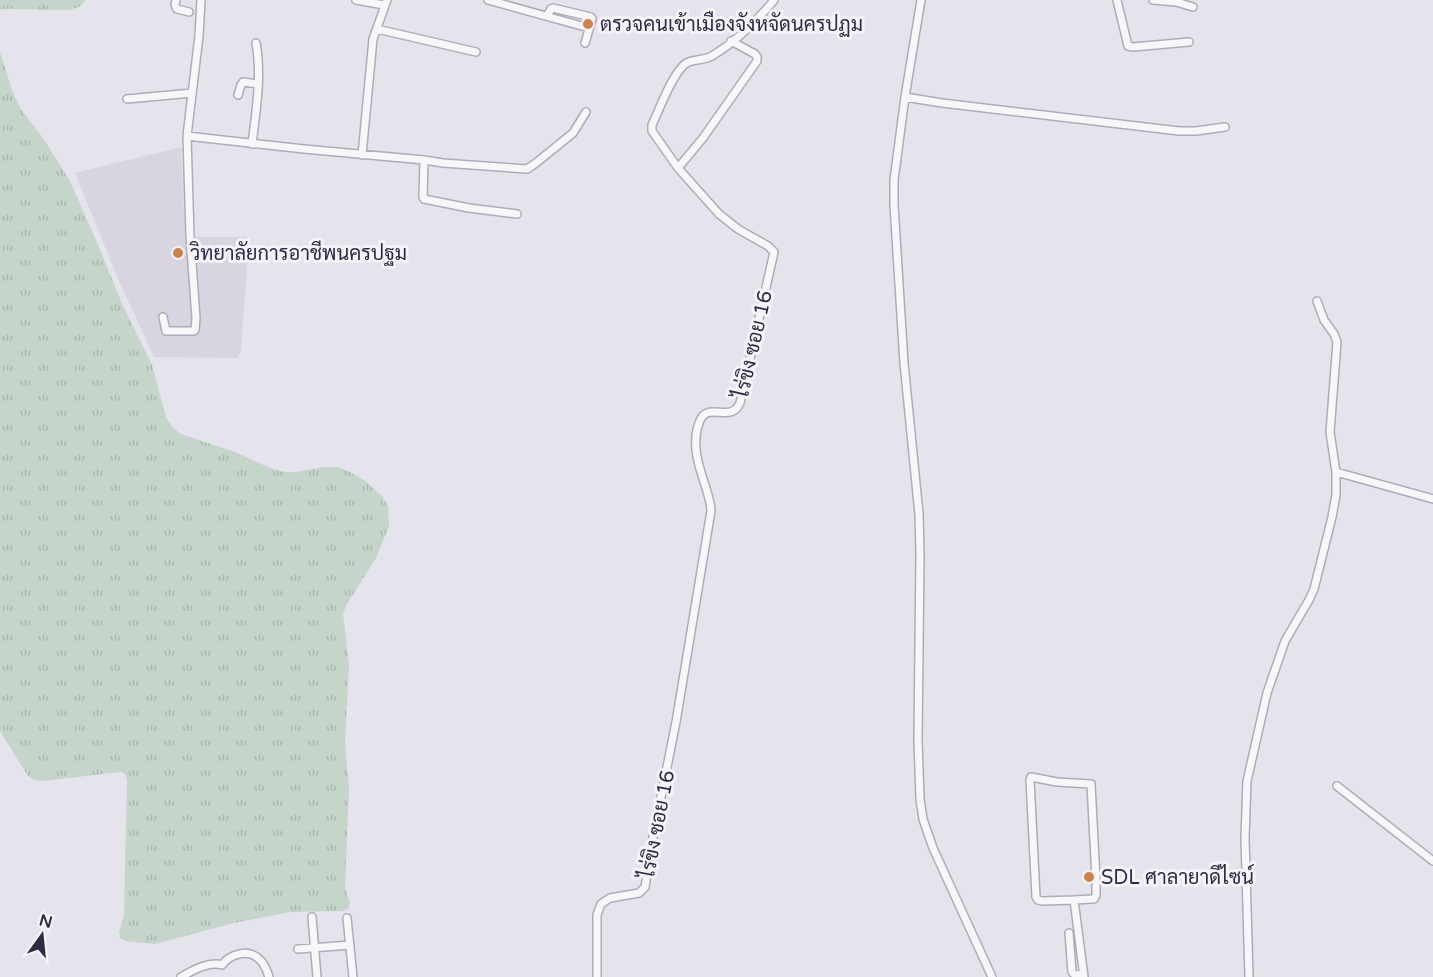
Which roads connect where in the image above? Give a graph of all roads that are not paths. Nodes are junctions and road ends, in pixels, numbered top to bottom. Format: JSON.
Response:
{"nodes":[{"id":1,"x":176,"y":0,"type":"edge"},
{"id":2,"x":201,"y":0,"type":"edge"},
{"id":3,"x":356,"y":0,"type":"edge"},
{"id":4,"x":488,"y":0,"type":"edge"},
{"id":5,"x":774,"y":0,"type":"edge"},
{"id":6,"x":921,"y":0,"type":"edge"},
{"id":7,"x":1117,"y":0,"type":"edge"},
{"id":8,"x":1153,"y":0,"type":"edge"},
{"id":9,"x":386,"y":3,"type":"edge"},
{"id":10,"x":1193,"y":7,"type":"dead end"},
{"id":11,"x":189,"y":12,"type":"dead end"},
{"id":12,"x":547,"y":16,"type":"junction"},
{"id":13,"x":589,"y":28,"type":"junction"},
{"id":14,"x":377,"y":29,"type":"junction"},
{"id":15,"x":731,"y":41,"type":"junction"},
{"id":16,"x":1189,"y":42,"type":"dead end"},
{"id":17,"x":256,"y":43,"type":"dead end"},
{"id":18,"x":585,"y":43,"type":"dead end"},
{"id":19,"x":476,"y":52,"type":"dead end"},
{"id":20,"x":258,"y":84,"type":"junction"},
{"id":21,"x":192,"y":93,"type":"junction"},
{"id":22,"x":238,"y":95,"type":"dead end"},
{"id":23,"x":905,"y":97,"type":"junction"},
{"id":24,"x":127,"y":99,"type":"dead end"},
{"id":25,"x":586,"y":112,"type":"dead end"},
{"id":26,"x":1225,"y":127,"type":"dead end"},
{"id":27,"x":188,"y":136,"type":"junction"},
{"id":28,"x":252,"y":144,"type":"junction"},
{"id":29,"x":362,"y":155,"type":"junction"},
{"id":30,"x":424,"y":160,"type":"junction"},
{"id":31,"x":678,"y":168,"type":"junction"},
{"id":32,"x":517,"y":214,"type":"dead end"},
{"id":33,"x":1317,"y":301,"type":"dead end"},
{"id":34,"x":163,"y":317,"type":"dead end"},
{"id":35,"x":1336,"y":472,"type":"junction"},
{"id":36,"x":1433,"y":499,"type":"edge"},
{"id":37,"x":1337,"y":786,"type":"dead end"},
{"id":38,"x":1433,"y":861,"type":"edge"},
{"id":39,"x":1074,"y":900,"type":"junction"},
{"id":40,"x":312,"y":917,"type":"dead end"},
{"id":41,"x":347,"y":918,"type":"dead end"},
{"id":42,"x":1069,"y":933,"type":"dead end"},
{"id":43,"x":350,"y":945,"type":"junction"},
{"id":44,"x":314,"y":947,"type":"junction"},
{"id":45,"x":298,"y":949,"type":"dead end"},
{"id":46,"x":1081,"y":951,"type":"junction"},
{"id":47,"x":1070,"y":953,"type":"junction"},
{"id":48,"x":1083,"y":976,"type":"edge"},
{"id":49,"x":181,"y":977,"type":"edge"},
{"id":50,"x":269,"y":977,"type":"edge"},
{"id":51,"x":317,"y":977,"type":"edge"},
{"id":52,"x":353,"y":977,"type":"edge"},
{"id":53,"x":597,"y":977,"type":"edge"},
{"id":54,"x":992,"y":977,"type":"edge"},
{"id":55,"x":1249,"y":977,"type":"edge"}],
"edges":[{"from":1,"to":11,"type":"street"},
{"from":2,"to":21,"type":"street"},
{"from":3,"to":9,"type":"street"},
{"from":4,"to":12,"type":"street"},
{"from":5,"to":15,"type":"street","name":"ไร่ขิง ซอย 16"},
{"from":6,"to":23,"type":"street"},
{"from":7,"to":16,"type":"street"},
{"from":8,"to":10,"type":"street"},
{"from":9,"to":14,"type":"street"},
{"from":12,"to":13,"type":"street"},
{"from":12,"to":13,"type":"street"},
{"from":13,"to":18,"type":"street"},
{"from":14,"to":19,"type":"street"},
{"from":14,"to":29,"type":"street"},
{"from":15,"to":31,"type":"street"},
{"from":15,"to":31,"type":"street","name":"ไร่ขิง ซอย 16"},
{"from":17,"to":20,"type":"street"},
{"from":20,"to":22,"type":"street"},
{"from":20,"to":28,"type":"street"},
{"from":21,"to":24,"type":"street"},
{"from":21,"to":27,"type":"street"},
{"from":23,"to":26,"type":"street"},
{"from":23,"to":54,"type":"street"},
{"from":25,"to":30,"type":"street"},
{"from":27,"to":28,"type":"street"},
{"from":27,"to":34,"type":"street"},
{"from":28,"to":29,"type":"street"},
{"from":29,"to":30,"type":"street"},
{"from":30,"to":32,"type":"street"},
{"from":31,"to":53,"type":"street","name":"ไร่ขิง ซอย 16"},
{"from":33,"to":35,"type":"street"},
{"from":35,"to":36,"type":"street"},
{"from":35,"to":55,"type":"street"},
{"from":37,"to":38,"type":"street"},
{"from":39,"to":39,"type":"street"},
{"from":39,"to":46,"type":"street"},
{"from":40,"to":44,"type":"street"},
{"from":41,"to":43,"type":"street"},
{"from":42,"to":47,"type":"street"},
{"from":43,"to":44,"type":"street"},
{"from":43,"to":52,"type":"street"},
{"from":44,"to":45,"type":"street"},
{"from":44,"to":51,"type":"street"},
{"from":46,"to":47,"type":"street"},
{"from":46,"to":48,"type":"street"},
{"from":47,"to":48,"type":"street"},
{"from":49,"to":50,"type":"street"}]}
